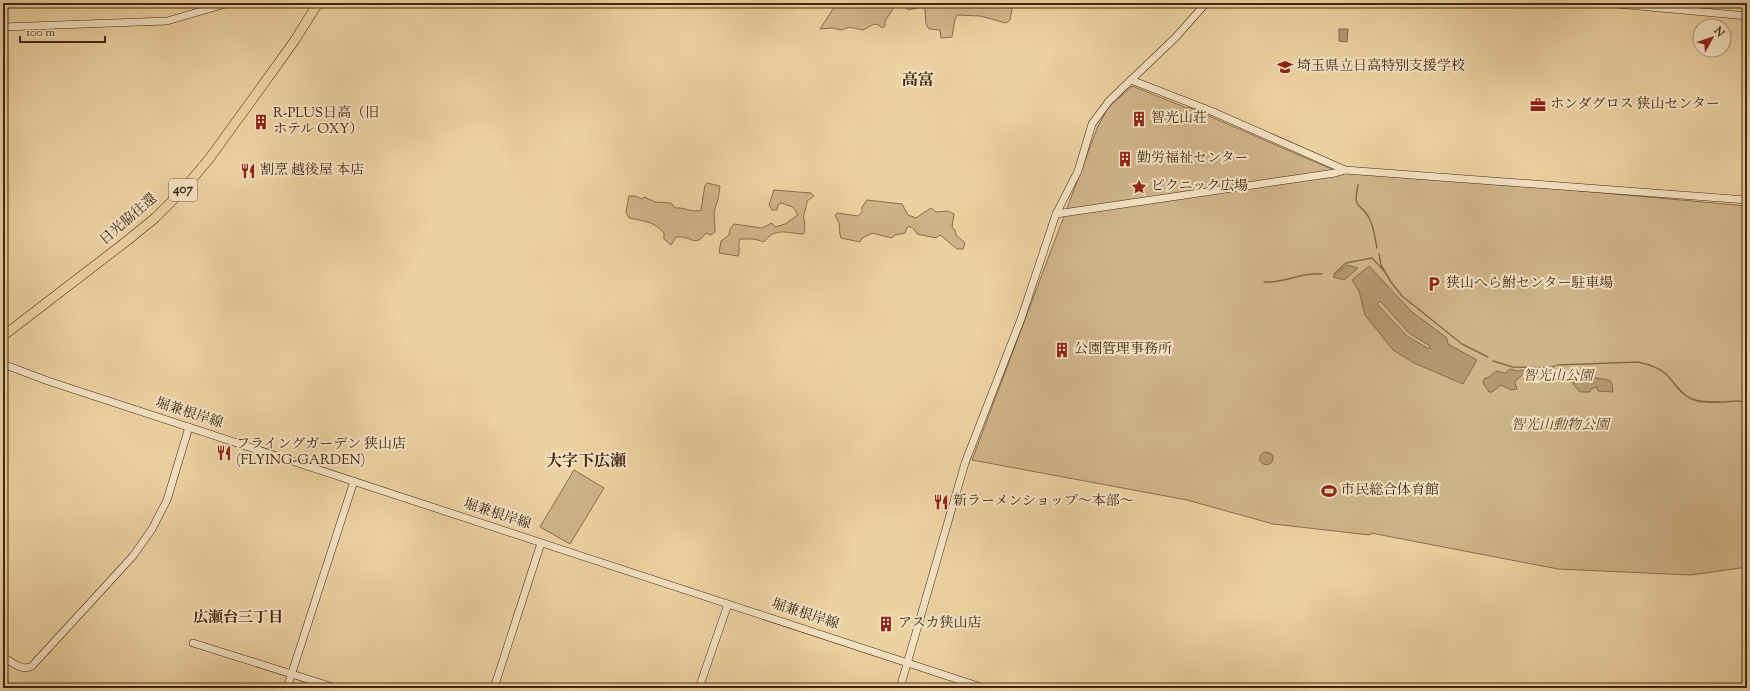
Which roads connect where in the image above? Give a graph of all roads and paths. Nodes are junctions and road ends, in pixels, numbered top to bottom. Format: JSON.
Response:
{"nodes":[{"id":1,"x":229,"y":3,"type":"edge"},
{"id":2,"x":318,"y":3,"type":"edge"},
{"id":3,"x":1206,"y":3,"type":"edge"},
{"id":4,"x":1606,"y":3,"type":"edge"},
{"id":5,"x":1747,"y":16,"type":"edge"},
{"id":6,"x":3,"y":27,"type":"edge"},
{"id":7,"x":1131,"y":80,"type":"junction"},
{"id":8,"x":1346,"y":170,"type":"junction"},
{"id":9,"x":1747,"y":200,"type":"edge"},
{"id":10,"x":1056,"y":214,"type":"junction"},
{"id":11,"x":3,"y":336,"type":"edge"},
{"id":12,"x":3,"y":364,"type":"edge"},
{"id":13,"x":189,"y":427,"type":"junction"},
{"id":14,"x":354,"y":481,"type":"junction"},
{"id":15,"x":541,"y":543,"type":"junction"},
{"id":16,"x":728,"y":604,"type":"junction"},
{"id":17,"x":193,"y":643,"type":"dead end"},
{"id":18,"x":3,"y":657,"type":"edge"},
{"id":19,"x":907,"y":662,"type":"junction"},
{"id":20,"x":292,"y":674,"type":"junction"},
{"id":21,"x":287,"y":688,"type":"edge"},
{"id":22,"x":336,"y":688,"type":"edge"},
{"id":23,"x":494,"y":688,"type":"edge"},
{"id":24,"x":700,"y":688,"type":"edge"},
{"id":25,"x":900,"y":688,"type":"edge"},
{"id":26,"x":984,"y":688,"type":"edge"}],
"edges":[{"from":1,"to":6,"type":"street"},
{"from":2,"to":11,"type":"highway","name":"日光脇往還","number":"407"},
{"from":3,"to":7,"type":"street"},
{"from":4,"to":5,"type":"street"},
{"from":7,"to":8,"type":"street"},
{"from":7,"to":10,"type":"street"},
{"from":8,"to":9,"type":"street"},
{"from":8,"to":10,"type":"street"},
{"from":10,"to":19,"type":"street"},
{"from":12,"to":13,"type":"street","name":"堀兼根岸線"},
{"from":13,"to":14,"type":"street","name":"堀兼根岸線"},
{"from":13,"to":18,"type":"street"},
{"from":14,"to":15,"type":"street","name":"堀兼根岸線"},
{"from":14,"to":20,"type":"street"},
{"from":15,"to":16,"type":"street","name":"堀兼根岸線"},
{"from":15,"to":23,"type":"street"},
{"from":16,"to":19,"type":"street","name":"堀兼根岸線"},
{"from":16,"to":24,"type":"street"},
{"from":17,"to":20,"type":"street"},
{"from":19,"to":25,"type":"street"},
{"from":19,"to":26,"type":"street","name":"堀兼根岸線"},
{"from":20,"to":21,"type":"street"},
{"from":20,"to":22,"type":"street"}]}
